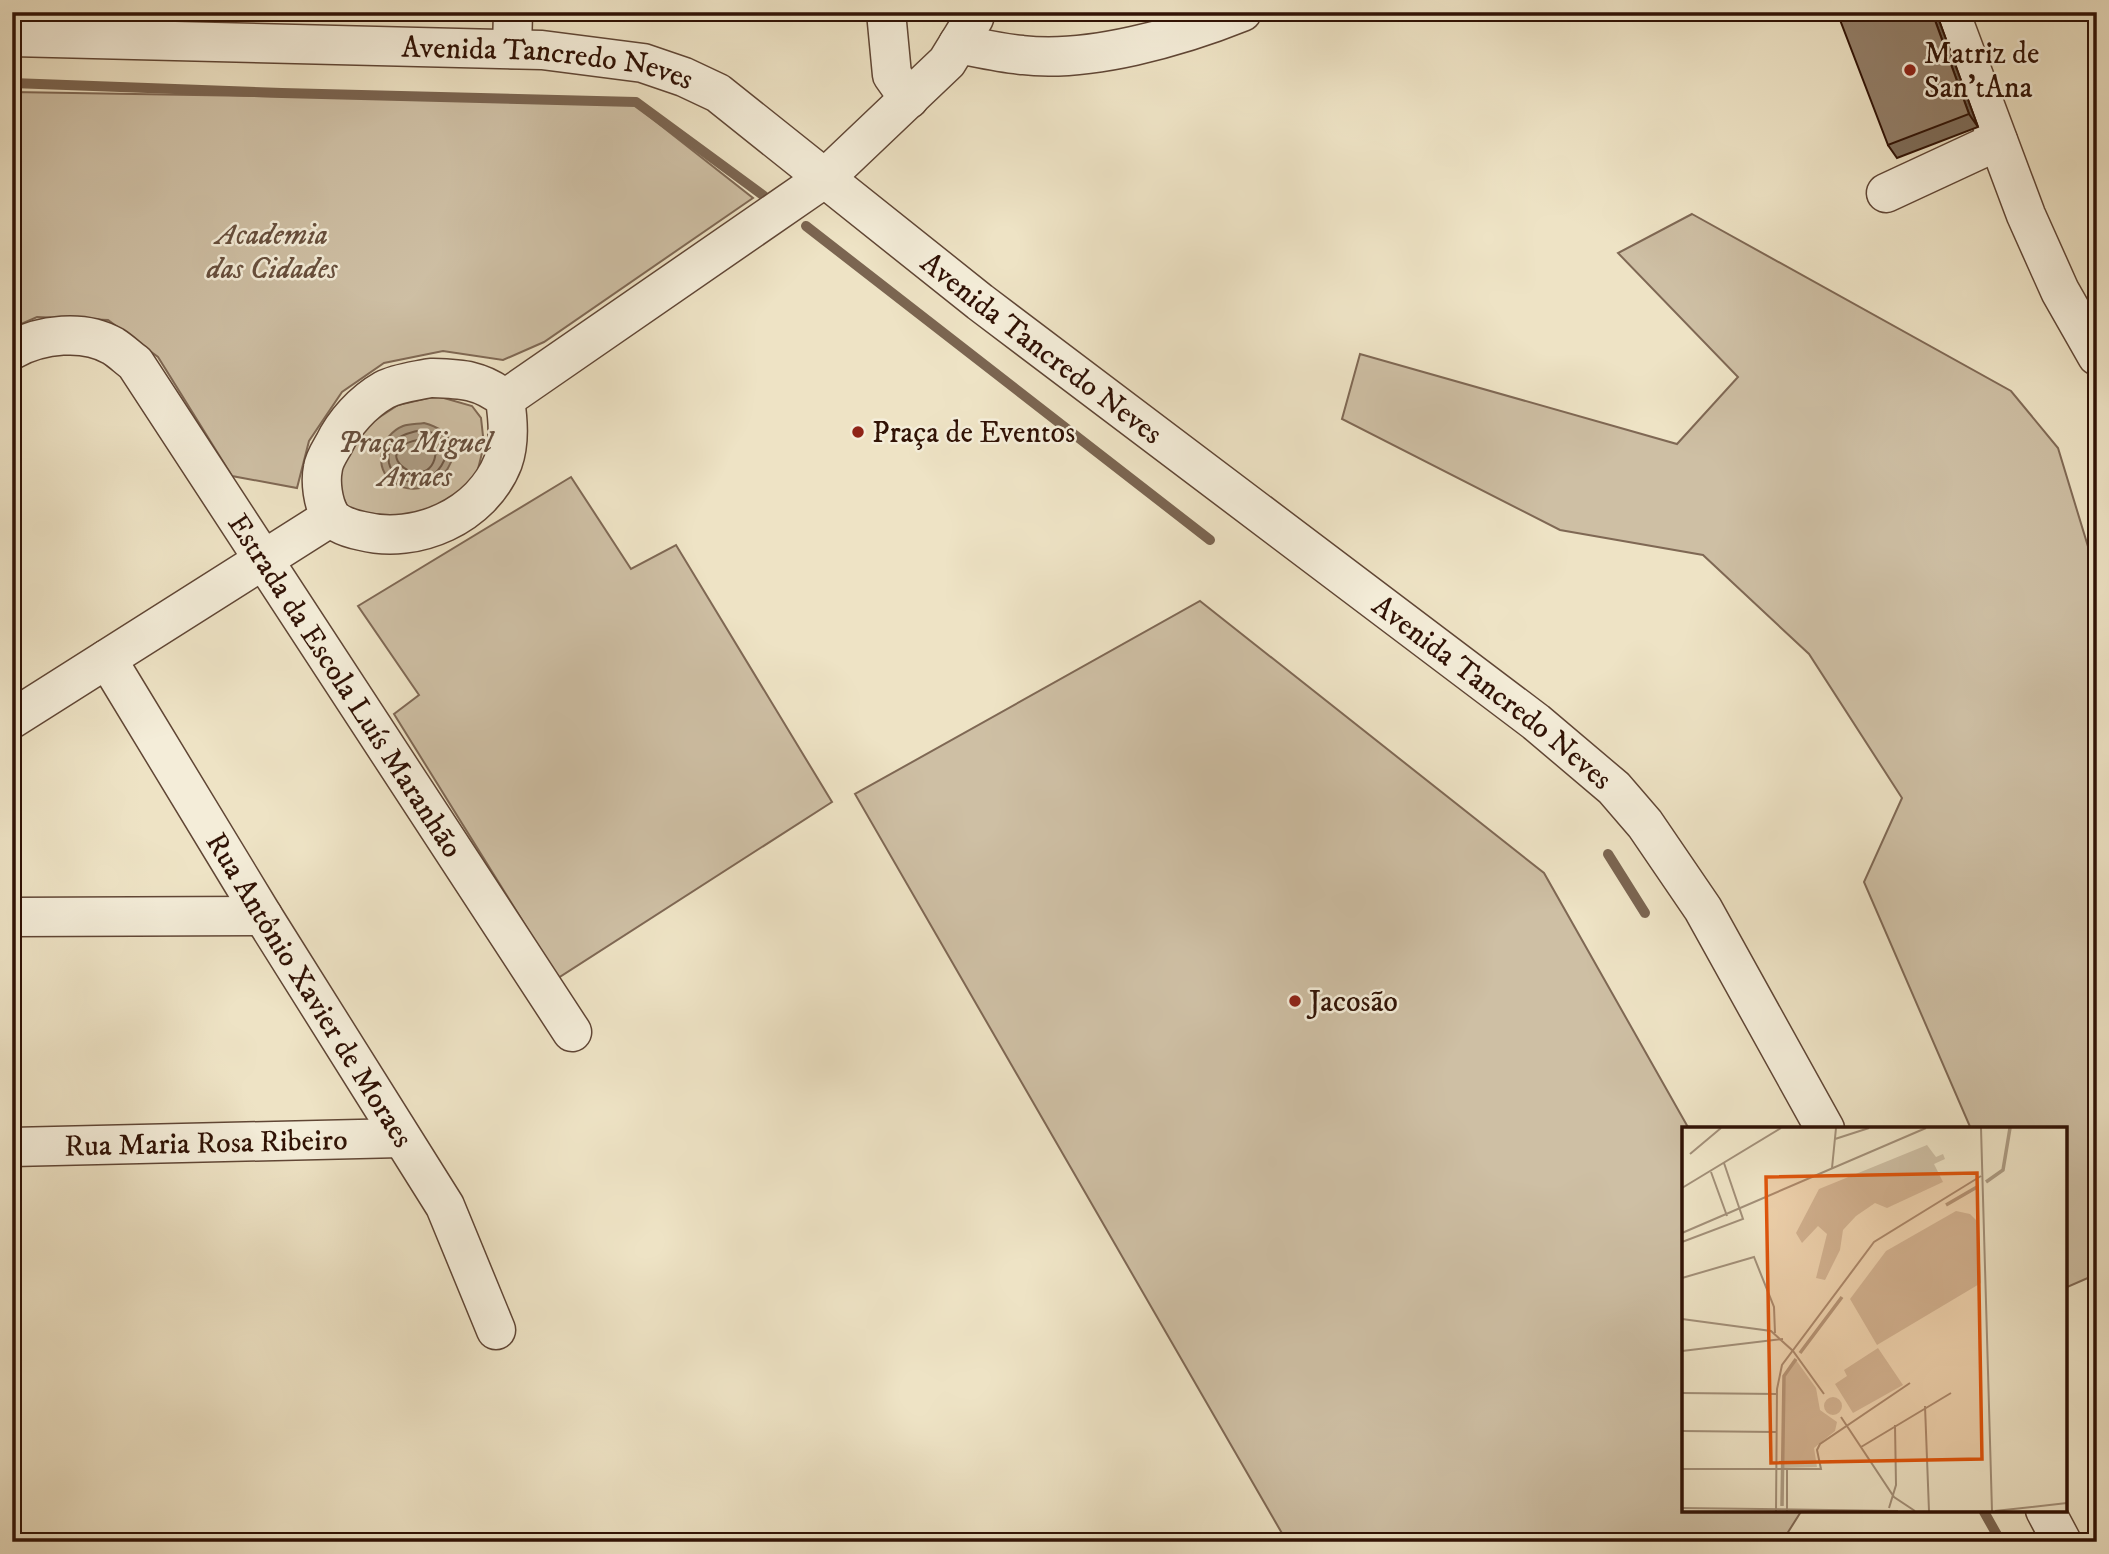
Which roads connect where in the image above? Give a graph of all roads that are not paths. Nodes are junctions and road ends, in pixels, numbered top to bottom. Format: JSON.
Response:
{"nodes":[{"id":1,"x":886,"y":12,"type":"edge"},
{"id":2,"x":1242,"y":12,"type":"edge"},
{"id":3,"x":1950,"y":12,"type":"edge"},
{"id":4,"x":232,"y":27,"type":"edge"},
{"id":5,"x":967,"y":28,"type":"edge"},
{"id":6,"x":512,"y":31,"type":"edge"},
{"id":7,"x":12,"y":37,"type":"edge"},
{"id":8,"x":909,"y":99,"type":"junction"},
{"id":9,"x":1998,"y":141,"type":"junction"},
{"id":10,"x":825,"y":178,"type":"junction"},
{"id":11,"x":1886,"y":193,"type":"dead end"},
{"id":12,"x":12,"y":350,"type":"edge"},
{"id":13,"x":2097,"y":356,"type":"edge"},
{"id":14,"x":505,"y":399,"type":"junction"},
{"id":15,"x":331,"y":517,"type":"junction"},
{"id":16,"x":264,"y":561,"type":"junction"},
{"id":17,"x":107,"y":659,"type":"junction"},
{"id":18,"x":12,"y":719,"type":"edge"},
{"id":19,"x":263,"y":916,"type":"junction"},
{"id":20,"x":12,"y":917,"type":"edge"},
{"id":21,"x":572,"y":1032,"type":"dead end"},
{"id":22,"x":1824,"y":1127,"type":"edge"},
{"id":23,"x":401,"y":1138,"type":"junction"},
{"id":24,"x":12,"y":1147,"type":"edge"},
{"id":25,"x":496,"y":1330,"type":"dead end"},
{"id":26,"x":2046,"y":1512,"type":"edge"},
{"id":27,"x":2062,"y":1542,"type":"edge"}],
"edges":[{"from":1,"to":8,"type":"street"},
{"from":2,"to":5,"type":"street"},
{"from":3,"to":9,"type":"street"},
{"from":4,"to":6,"type":"street","name":"Avenida Tancredo Neves"},
{"from":4,"to":7,"type":"street","name":"Avenida Tancredo Neves"},
{"from":5,"to":8,"type":"street"},
{"from":6,"to":10,"type":"street","name":"Avenida Tancredo Neves"},
{"from":8,"to":10,"type":"street"},
{"from":9,"to":11,"type":"street"},
{"from":9,"to":13,"type":"street"},
{"from":10,"to":14,"type":"street"},
{"from":10,"to":22,"type":"street","name":"Avenida Tancredo Neves"},
{"from":12,"to":16,"type":"street","name":"Estrada da Escola Luís Maranhão"},
{"from":14,"to":15,"type":"street"},
{"from":14,"to":15,"type":"street"},
{"from":15,"to":16,"type":"street"},
{"from":16,"to":17,"type":"street"},
{"from":16,"to":21,"type":"street","name":"Estrada da Escola Luís Maranhão"},
{"from":17,"to":18,"type":"street"},
{"from":17,"to":19,"type":"street","name":"Rua Antônio Xavier de Moraes"},
{"from":19,"to":20,"type":"street"},
{"from":19,"to":23,"type":"street","name":"Rua Antônio Xavier de Moraes"},
{"from":23,"to":24,"type":"street","name":"Rua Maria Rosa Ribeiro"},
{"from":23,"to":25,"type":"street","name":"Rua Antônio Xavier de Moraes"},
{"from":26,"to":27,"type":"street"}]}
